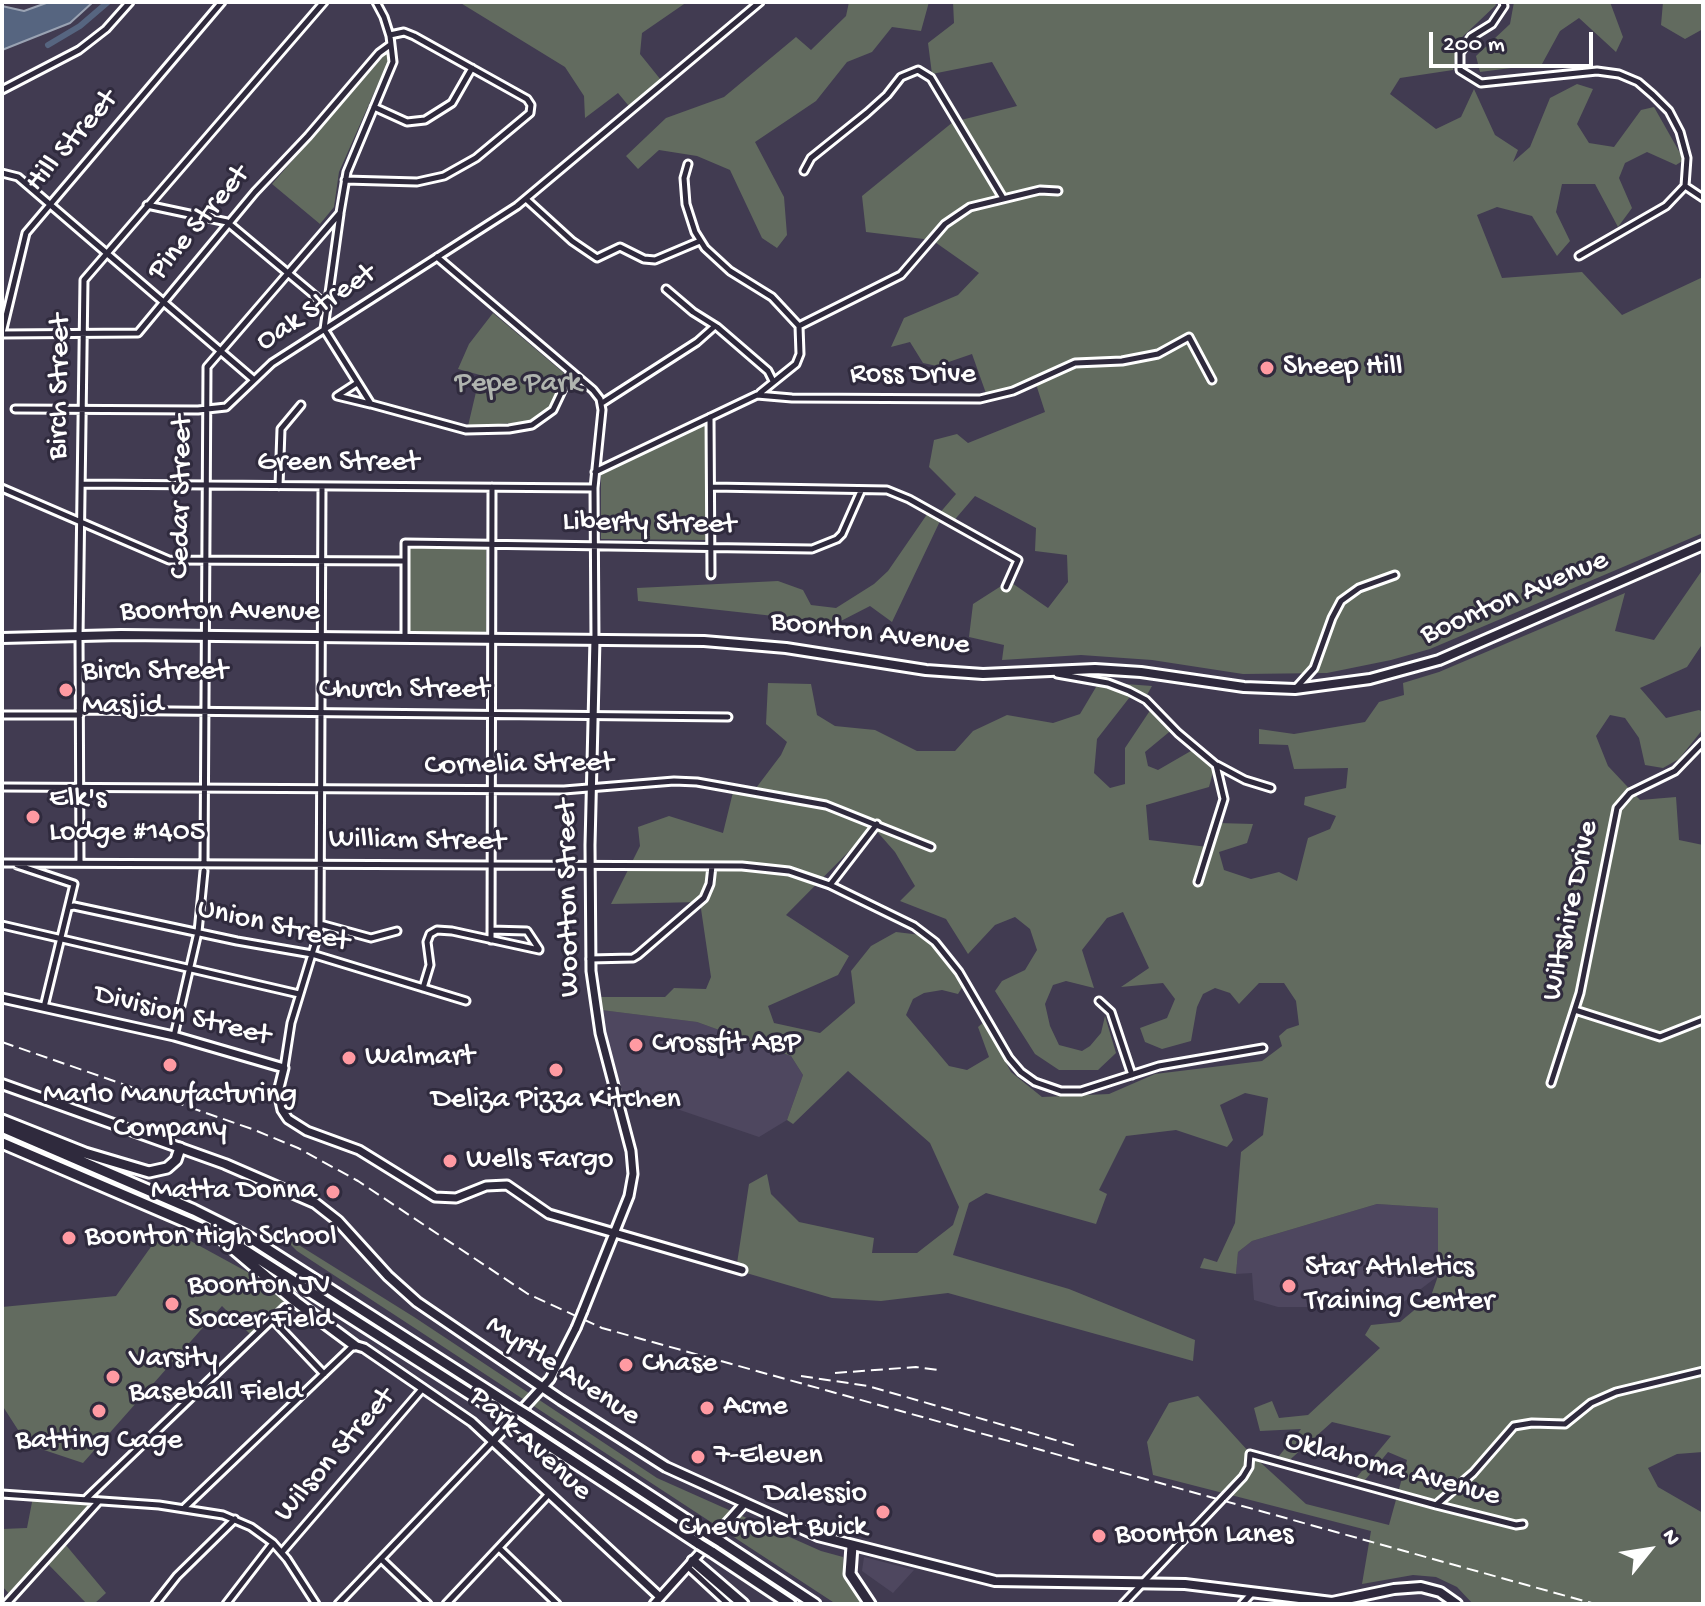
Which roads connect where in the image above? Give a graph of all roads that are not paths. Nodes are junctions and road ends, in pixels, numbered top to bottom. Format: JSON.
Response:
{"nodes":[{"id":1,"x":130,"y":2,"type":"edge"},
{"id":2,"x":222,"y":2,"type":"edge"},
{"id":3,"x":324,"y":2,"type":"edge"},
{"id":4,"x":376,"y":2,"type":"edge"},
{"id":5,"x":760,"y":2,"type":"edge"},
{"id":6,"x":1503,"y":2,"type":"edge"},
{"id":7,"x":390,"y":35,"type":"junction"},
{"id":8,"x":390,"y":45,"type":"junction"},
{"id":9,"x":472,"y":68,"type":"junction"},
{"id":10,"x":2,"y":90,"type":"edge"},
{"id":11,"x":374,"y":107,"type":"junction"},
{"id":12,"x":688,"y":164,"type":"dead end"},
{"id":13,"x":804,"y":171,"type":"dead end"},
{"id":14,"x":2,"y":173,"type":"edge"},
{"id":15,"x":345,"y":180,"type":"junction"},
{"id":16,"x":1685,"y":186,"type":"junction"},
{"id":17,"x":1058,"y":191,"type":"dead end"},
{"id":18,"x":1003,"y":198,"type":"junction"},
{"id":19,"x":1703,"y":198,"type":"edge"},
{"id":20,"x":526,"y":199,"type":"junction"},
{"id":21,"x":49,"y":204,"type":"junction"},
{"id":22,"x":147,"y":205,"type":"junction"},
{"id":23,"x":340,"y":213,"type":"junction"},
{"id":24,"x":230,"y":224,"type":"junction"},
{"id":25,"x":700,"y":241,"type":"junction"},
{"id":26,"x":107,"y":253,"type":"junction"},
{"id":27,"x":1579,"y":256,"type":"dead end"},
{"id":28,"x":437,"y":257,"type":"junction"},
{"id":29,"x":287,"y":271,"type":"junction"},
{"id":30,"x":666,"y":289,"type":"dead end"},
{"id":31,"x":163,"y":302,"type":"junction"},
{"id":32,"x":326,"y":305,"type":"junction"},
{"id":33,"x":715,"y":326,"type":"junction"},
{"id":34,"x":799,"y":326,"type":"junction"},
{"id":35,"x":324,"y":330,"type":"junction"},
{"id":36,"x":83,"y":333,"type":"junction"},
{"id":37,"x":2,"y":334,"type":"edge"},
{"id":38,"x":220,"y":351,"type":"junction"},
{"id":39,"x":571,"y":372,"type":"junction"},
{"id":40,"x":253,"y":380,"type":"junction"},
{"id":41,"x":1212,"y":380,"type":"dead end"},
{"id":42,"x":773,"y":381,"type":"junction"},
{"id":43,"x":357,"y":383,"type":"junction"},
{"id":44,"x":757,"y":395,"type":"junction"},
{"id":45,"x":602,"y":403,"type":"junction"},
{"id":46,"x":371,"y":404,"type":"junction"},
{"id":47,"x":301,"y":405,"type":"dead end"},
{"id":48,"x":15,"y":409,"type":"dead end"},
{"id":49,"x":82,"y":409,"type":"junction"},
{"id":50,"x":206,"y":410,"type":"junction"},
{"id":51,"x":710,"y":417,"type":"junction"},
{"id":52,"x":595,"y":472,"type":"junction"},
{"id":53,"x":82,"y":484,"type":"junction"},
{"id":54,"x":205,"y":486,"type":"junction"},
{"id":55,"x":279,"y":486,"type":"junction"},
{"id":56,"x":322,"y":486,"type":"junction"},
{"id":57,"x":492,"y":487,"type":"junction"},
{"id":58,"x":712,"y":487,"type":"junction"},
{"id":59,"x":2,"y":488,"type":"edge"},
{"id":60,"x":594,"y":488,"type":"junction"},
{"id":61,"x":861,"y":491,"type":"junction"},
{"id":62,"x":81,"y":523,"type":"junction"},
{"id":63,"x":490,"y":545,"type":"junction"},
{"id":64,"x":595,"y":545,"type":"junction"},
{"id":65,"x":1703,"y":545,"type":"edge"},
{"id":66,"x":712,"y":546,"type":"junction"},
{"id":67,"x":204,"y":561,"type":"junction"},
{"id":68,"x":405,"y":561,"type":"junction"},
{"id":69,"x":320,"y":562,"type":"junction"},
{"id":70,"x":711,"y":575,"type":"dead end"},
{"id":71,"x":1395,"y":575,"type":"dead end"},
{"id":72,"x":1006,"y":587,"type":"dead end"},
{"id":73,"x":204,"y":636,"type":"junction"},
{"id":74,"x":79,"y":637,"type":"junction"},
{"id":75,"x":320,"y":637,"type":"junction"},
{"id":76,"x":2,"y":638,"type":"edge"},
{"id":77,"x":405,"y":638,"type":"junction"},
{"id":78,"x":490,"y":639,"type":"junction"},
{"id":79,"x":595,"y":639,"type":"junction"},
{"id":80,"x":1040,"y":671,"type":"junction"},
{"id":81,"x":1295,"y":689,"type":"junction"},
{"id":82,"x":203,"y":710,"type":"junction"},
{"id":83,"x":80,"y":712,"type":"junction"},
{"id":84,"x":320,"y":712,"type":"junction"},
{"id":85,"x":490,"y":713,"type":"junction"},
{"id":86,"x":594,"y":714,"type":"junction"},
{"id":87,"x":2,"y":715,"type":"edge"},
{"id":88,"x":728,"y":717,"type":"dead end"},
{"id":89,"x":1703,"y":742,"type":"edge"},
{"id":90,"x":1216,"y":765,"type":"junction"},
{"id":91,"x":2,"y":787,"type":"edge"},
{"id":92,"x":80,"y":787,"type":"junction"},
{"id":93,"x":203,"y":788,"type":"junction"},
{"id":94,"x":1271,"y":788,"type":"dead end"},
{"id":95,"x":320,"y":789,"type":"junction"},
{"id":96,"x":489,"y":789,"type":"junction"},
{"id":97,"x":591,"y":789,"type":"junction"},
{"id":98,"x":877,"y":824,"type":"junction"},
{"id":99,"x":931,"y":847,"type":"dead end"},
{"id":100,"x":6,"y":863,"type":"edge"},
{"id":101,"x":80,"y":863,"type":"junction"},
{"id":102,"x":204,"y":863,"type":"junction"},
{"id":103,"x":321,"y":863,"type":"junction"},
{"id":104,"x":491,"y":865,"type":"junction"},
{"id":105,"x":590,"y":866,"type":"junction"},
{"id":106,"x":712,"y":866,"type":"junction"},
{"id":107,"x":204,"y":871,"type":"dead end"},
{"id":108,"x":1198,"y":882,"type":"dead end"},
{"id":109,"x":830,"y":885,"type":"junction"},
{"id":110,"x":69,"y":907,"type":"junction"},
{"id":111,"x":320,"y":924,"type":"junction"},
{"id":112,"x":2,"y":925,"type":"edge"},
{"id":113,"x":491,"y":930,"type":"junction"},
{"id":114,"x":397,"y":931,"type":"dead end"},
{"id":115,"x":198,"y":932,"type":"junction"},
{"id":116,"x":61,"y":938,"type":"junction"},
{"id":117,"x":491,"y":940,"type":"junction"},
{"id":118,"x":312,"y":954,"type":"junction"},
{"id":119,"x":590,"y":959,"type":"junction"},
{"id":120,"x":190,"y":968,"type":"junction"},
{"id":121,"x":423,"y":988,"type":"junction"},
{"id":122,"x":299,"y":994,"type":"junction"},
{"id":123,"x":2,"y":998,"type":"edge"},
{"id":124,"x":466,"y":1001,"type":"dead end"},
{"id":125,"x":1099,"y":1001,"type":"dead end"},
{"id":126,"x":44,"y":1007,"type":"junction"},
{"id":127,"x":1575,"y":1010,"type":"junction"},
{"id":128,"x":1703,"y":1020,"type":"edge"},
{"id":129,"x":174,"y":1036,"type":"junction"},
{"id":130,"x":1263,"y":1048,"type":"dead end"},
{"id":131,"x":284,"y":1068,"type":"junction"},
{"id":132,"x":1132,"y":1075,"type":"junction"},
{"id":133,"x":1551,"y":1083,"type":"dead end"},
{"id":134,"x":2,"y":1084,"type":"edge"},
{"id":135,"x":2,"y":1120,"type":"edge"},
{"id":136,"x":2,"y":1127,"type":"edge"},
{"id":137,"x":2,"y":1143,"type":"edge"},
{"id":138,"x":180,"y":1148,"type":"junction"},
{"id":139,"x":614,"y":1231,"type":"junction"},
{"id":140,"x":219,"y":1236,"type":"junction"},
{"id":141,"x":742,"y":1270,"type":"dead end"},
{"id":142,"x":285,"y":1307,"type":"dead end"},
{"id":143,"x":273,"y":1320,"type":"junction"},
{"id":144,"x":354,"y":1345,"type":"junction"},
{"id":145,"x":1703,"y":1371,"type":"edge"},
{"id":146,"x":324,"y":1374,"type":"junction"},
{"id":147,"x":423,"y":1388,"type":"junction"},
{"id":148,"x":543,"y":1388,"type":"junction"},
{"id":149,"x":494,"y":1440,"type":"junction"},
{"id":150,"x":2,"y":1494,"type":"edge"},
{"id":151,"x":549,"y":1494,"type":"junction"},
{"id":152,"x":86,"y":1499,"type":"junction"},
{"id":153,"x":99,"y":1500,"type":"junction"},
{"id":154,"x":744,"y":1504,"type":"junction"},
{"id":155,"x":1436,"y":1505,"type":"junction"},
{"id":156,"x":185,"y":1508,"type":"junction"},
{"id":157,"x":235,"y":1519,"type":"junction"},
{"id":158,"x":1523,"y":1524,"type":"dead end"},
{"id":159,"x":273,"y":1543,"type":"junction"},
{"id":160,"x":852,"y":1546,"type":"junction"},
{"id":161,"x":499,"y":1548,"type":"junction"},
{"id":162,"x":282,"y":1552,"type":"junction"},
{"id":163,"x":381,"y":1559,"type":"junction"},
{"id":164,"x":691,"y":1564,"type":"junction"},
{"id":165,"x":1143,"y":1583,"type":"junction"},
{"id":166,"x":1254,"y":1591,"type":"junction"},
{"id":167,"x":660,"y":1597,"type":"junction"},
{"id":168,"x":1345,"y":1602,"type":"edge"},
{"id":169,"x":1451,"y":1602,"type":"edge"},
{"id":170,"x":6,"y":1604,"type":"edge"},
{"id":171,"x":155,"y":1604,"type":"edge"},
{"id":172,"x":226,"y":1604,"type":"edge"},
{"id":173,"x":316,"y":1604,"type":"edge"},
{"id":174,"x":338,"y":1604,"type":"edge"},
{"id":175,"x":428,"y":1604,"type":"edge"},
{"id":176,"x":446,"y":1604,"type":"edge"},
{"id":177,"x":557,"y":1604,"type":"edge"},
{"id":178,"x":654,"y":1604,"type":"edge"},
{"id":179,"x":728,"y":1604,"type":"edge"},
{"id":180,"x":743,"y":1604,"type":"edge"},
{"id":181,"x":790,"y":1604,"type":"edge"},
{"id":182,"x":815,"y":1604,"type":"edge"},
{"id":183,"x":870,"y":1604,"type":"edge"},
{"id":184,"x":1123,"y":1604,"type":"edge"},
{"id":185,"x":1242,"y":1604,"type":"edge"}],
"edges":[{"from":1,"to":10,"type":"street"},
{"from":2,"to":21,"type":"street","name":"Hill Street"},
{"from":3,"to":22,"type":"street","name":"Birch Street"},
{"from":4,"to":7,"type":"street"},
{"from":5,"to":20,"type":"street","name":"Oak Street"},
{"from":6,"to":16,"type":"street"},
{"from":7,"to":8,"type":"street"},
{"from":7,"to":9,"type":"street"},
{"from":8,"to":11,"type":"street"},
{"from":8,"to":24,"type":"street","name":"Pine Street"},
{"from":9,"to":11,"type":"street"},
{"from":9,"to":15,"type":"street"},
{"from":11,"to":15,"type":"street"},
{"from":12,"to":25,"type":"street"},
{"from":13,"to":18,"type":"street"},
{"from":14,"to":21,"type":"street"},
{"from":15,"to":23,"type":"street"},
{"from":16,"to":19,"type":"street"},
{"from":16,"to":27,"type":"street"},
{"from":17,"to":18,"type":"street"},
{"from":18,"to":34,"type":"street"},
{"from":20,"to":25,"type":"street"},
{"from":20,"to":28,"type":"street","name":"Oak Street"},
{"from":21,"to":26,"type":"street"},
{"from":21,"to":37,"type":"street","name":"Hill Street"},
{"from":22,"to":24,"type":"street"},
{"from":22,"to":26,"type":"street","name":"Birch Street"},
{"from":23,"to":29,"type":"street","name":"Cedar Street"},
{"from":23,"to":32,"type":"street"},
{"from":24,"to":29,"type":"street"},
{"from":24,"to":31,"type":"street","name":"Pine Street"},
{"from":25,"to":34,"type":"street"},
{"from":26,"to":31,"type":"street"},
{"from":26,"to":36,"type":"street","name":"Birch Street"},
{"from":28,"to":35,"type":"street","name":"Oak Street"},
{"from":28,"to":39,"type":"street"},
{"from":29,"to":32,"type":"street"},
{"from":29,"to":38,"type":"street","name":"Cedar Street"},
{"from":30,"to":33,"type":"street"},
{"from":31,"to":36,"type":"street","name":"Pine Street"},
{"from":31,"to":38,"type":"street"},
{"from":32,"to":35,"type":"street"},
{"from":33,"to":42,"type":"street"},
{"from":33,"to":45,"type":"street"},
{"from":34,"to":42,"type":"street"},
{"from":35,"to":40,"type":"street","name":"Oak Street"},
{"from":35,"to":43,"type":"street"},
{"from":36,"to":37,"type":"street","name":"Pine Street"},
{"from":36,"to":49,"type":"street","name":"Birch Street"},
{"from":38,"to":40,"type":"street"},
{"from":38,"to":50,"type":"street","name":"Cedar Street"},
{"from":39,"to":45,"type":"street"},
{"from":39,"to":46,"type":"street"},
{"from":40,"to":50,"type":"street","name":"Oak Street"},
{"from":41,"to":44,"type":"street","name":"Ross Drive"},
{"from":42,"to":44,"type":"street"},
{"from":43,"to":46,"type":"street"},
{"from":43,"to":46,"type":"street"},
{"from":44,"to":51,"type":"street","name":"Ross Drive"},
{"from":45,"to":52,"type":"street","name":"Wootton Street"},
{"from":47,"to":55,"type":"street"},
{"from":48,"to":49,"type":"street","name":"Oak Street"},
{"from":49,"to":50,"type":"street","name":"Oak Street"},
{"from":49,"to":53,"type":"street","name":"Birch Street"},
{"from":50,"to":54,"type":"street","name":"Cedar Street"},
{"from":51,"to":52,"type":"street","name":"Ross Drive"},
{"from":51,"to":58,"type":"street"},
{"from":52,"to":60,"type":"street","name":"Wootton Street"},
{"from":53,"to":54,"type":"street","name":"Green Street"},
{"from":53,"to":62,"type":"street","name":"Birch Street"},
{"from":54,"to":55,"type":"street","name":"Green Street"},
{"from":54,"to":67,"type":"street","name":"Cedar Street"},
{"from":55,"to":56,"type":"street","name":"Green Street"},
{"from":56,"to":57,"type":"street","name":"Green Street"},
{"from":56,"to":69,"type":"street"},
{"from":57,"to":60,"type":"street","name":"Green Street"},
{"from":57,"to":63,"type":"street"},
{"from":58,"to":61,"type":"street"},
{"from":58,"to":66,"type":"street"},
{"from":59,"to":62,"type":"street"},
{"from":60,"to":64,"type":"street","name":"Wootton Street"},
{"from":61,"to":66,"type":"street","name":"Liberty Street"},
{"from":61,"to":72,"type":"street"},
{"from":62,"to":67,"type":"street"},
{"from":62,"to":74,"type":"street","name":"Birch Street"},
{"from":63,"to":64,"type":"street","name":"Liberty Street"},
{"from":63,"to":68,"type":"street","name":"Liberty Street"},
{"from":63,"to":78,"type":"street"},
{"from":64,"to":66,"type":"street","name":"Liberty Street"},
{"from":64,"to":79,"type":"street","name":"Wootton Street"},
{"from":65,"to":81,"type":"main road","name":"Boonton Avenue"},
{"from":66,"to":70,"type":"street"},
{"from":67,"to":69,"type":"street"},
{"from":67,"to":73,"type":"street","name":"Cedar Street"},
{"from":68,"to":69,"type":"street"},
{"from":68,"to":77,"type":"street"},
{"from":69,"to":75,"type":"street"},
{"from":71,"to":81,"type":"street"},
{"from":73,"to":74,"type":"main road","name":"Boonton Avenue"},
{"from":73,"to":75,"type":"main road","name":"Boonton Avenue"},
{"from":73,"to":82,"type":"street","name":"Cedar Street"},
{"from":74,"to":76,"type":"main road","name":"Boonton Avenue"},
{"from":74,"to":83,"type":"street","name":"Birch Street"},
{"from":75,"to":77,"type":"main road","name":"Boonton Avenue"},
{"from":75,"to":84,"type":"street"},
{"from":77,"to":78,"type":"main road","name":"Boonton Avenue"},
{"from":78,"to":79,"type":"main road","name":"Boonton Avenue"},
{"from":78,"to":85,"type":"street"},
{"from":79,"to":80,"type":"main road","name":"Boonton Avenue"},
{"from":79,"to":86,"type":"street","name":"Wootton Street"},
{"from":80,"to":81,"type":"main road","name":"Boonton Avenue"},
{"from":80,"to":90,"type":"street"},
{"from":82,"to":83,"type":"street","name":"Church Street"},
{"from":82,"to":84,"type":"street","name":"Church Street"},
{"from":82,"to":93,"type":"street","name":"Cedar Street"},
{"from":83,"to":87,"type":"street","name":"Church Street"},
{"from":83,"to":92,"type":"street","name":"Birch Street"},
{"from":84,"to":85,"type":"street","name":"Church Street"},
{"from":84,"to":95,"type":"street"},
{"from":85,"to":86,"type":"street","name":"Church Street"},
{"from":85,"to":96,"type":"street"},
{"from":86,"to":88,"type":"street","name":"Church Street"},
{"from":86,"to":97,"type":"street","name":"Wootton Street"},
{"from":89,"to":127,"type":"street","name":"Wiltshire Drive"},
{"from":90,"to":94,"type":"street"},
{"from":90,"to":108,"type":"street"},
{"from":91,"to":92,"type":"street","name":"Cornelia Street"},
{"from":92,"to":93,"type":"street","name":"Cornelia Street"},
{"from":92,"to":101,"type":"street","name":"Birch Street"},
{"from":93,"to":95,"type":"street","name":"Cornelia Street"},
{"from":93,"to":102,"type":"street","name":"Cedar Street"},
{"from":95,"to":96,"type":"street","name":"Cornelia Street"},
{"from":95,"to":103,"type":"street"},
{"from":96,"to":97,"type":"street","name":"Cornelia Street"},
{"from":96,"to":104,"type":"street"},
{"from":97,"to":98,"type":"street","name":"Cornelia Street"},
{"from":97,"to":105,"type":"street","name":"Wootton Street"},
{"from":98,"to":99,"type":"street","name":"Cornelia Street"},
{"from":98,"to":109,"type":"street"},
{"from":100,"to":101,"type":"street","name":"William Street"},
{"from":100,"to":110,"type":"street"},
{"from":101,"to":102,"type":"street","name":"William Street"},
{"from":102,"to":103,"type":"street","name":"William Street"},
{"from":103,"to":104,"type":"street","name":"William Street"},
{"from":103,"to":111,"type":"street"},
{"from":104,"to":105,"type":"street","name":"William Street"},
{"from":104,"to":113,"type":"street"},
{"from":105,"to":106,"type":"street","name":"William Street"},
{"from":105,"to":119,"type":"street","name":"Wootton Street"},
{"from":106,"to":109,"type":"street","name":"William Street"},
{"from":106,"to":119,"type":"street"},
{"from":107,"to":115,"type":"street"},
{"from":109,"to":132,"type":"street","name":"William Street"},
{"from":110,"to":115,"type":"street","name":"Union Street"},
{"from":110,"to":116,"type":"street"},
{"from":111,"to":114,"type":"street"},
{"from":111,"to":118,"type":"street"},
{"from":112,"to":116,"type":"street"},
{"from":113,"to":117,"type":"street"},
{"from":113,"to":117,"type":"street"},
{"from":115,"to":118,"type":"street","name":"Union Street"},
{"from":115,"to":120,"type":"street"},
{"from":116,"to":120,"type":"street"},
{"from":116,"to":126,"type":"street"},
{"from":117,"to":121,"type":"street"},
{"from":118,"to":121,"type":"street","name":"Union Street"},
{"from":118,"to":122,"type":"street"},
{"from":119,"to":139,"type":"street","name":"Wootton Street"},
{"from":120,"to":122,"type":"street"},
{"from":120,"to":129,"type":"street"},
{"from":121,"to":124,"type":"street","name":"Union Street"},
{"from":122,"to":131,"type":"street"},
{"from":123,"to":126,"type":"street","name":"Division Street"},
{"from":125,"to":132,"type":"street"},
{"from":126,"to":129,"type":"street","name":"Division Street"},
{"from":127,"to":128,"type":"street"},
{"from":127,"to":133,"type":"street","name":"Wiltshire Drive"},
{"from":129,"to":131,"type":"street","name":"Division Street"},
{"from":130,"to":132,"type":"street","name":"William Street"},
{"from":131,"to":139,"type":"street","name":"Division Street"},
{"from":134,"to":138,"type":"main road","name":"Myrtle Avenue"},
{"from":135,"to":138,"type":"highway"},
{"from":136,"to":182,"type":"highway","bridge":true},
{"from":137,"to":140,"type":"highway"},
{"from":138,"to":148,"type":"main road","name":"Myrtle Avenue"},
{"from":139,"to":141,"type":"street","name":"Division Street"},
{"from":139,"to":148,"type":"street","name":"Wootton Street","bridge":true},
{"from":140,"to":144,"type":"highway"},
{"from":140,"to":181,"type":"highway","bridge":true},
{"from":142,"to":143,"type":"street"},
{"from":143,"to":146,"type":"street"},
{"from":143,"to":152,"type":"street"},
{"from":144,"to":146,"type":"street"},
{"from":144,"to":147,"type":"street","name":"Park Avenue"},
{"from":145,"to":155,"type":"street"},
{"from":146,"to":156,"type":"street"},
{"from":147,"to":149,"type":"street","name":"Park Avenue"},
{"from":147,"to":162,"type":"street","name":"Wilson Street"},
{"from":148,"to":149,"type":"street","name":"Wootton Street"},
{"from":148,"to":154,"type":"main road","name":"Myrtle Avenue"},
{"from":149,"to":151,"type":"street","name":"Park Avenue"},
{"from":149,"to":163,"type":"street","name":"Wootton Street"},
{"from":150,"to":152,"type":"street"},
{"from":151,"to":161,"type":"street"},
{"from":151,"to":167,"type":"street","name":"Park Avenue"},
{"from":152,"to":153,"type":"street"},
{"from":153,"to":156,"type":"street"},
{"from":153,"to":170,"type":"street"},
{"from":154,"to":160,"type":"main road","name":"Myrtle Avenue"},
{"from":154,"to":164,"type":"street"},
{"from":155,"to":158,"type":"street","name":"Oklahoma Avenue"},
{"from":155,"to":165,"type":"street","name":"Oklahoma Avenue"},
{"from":156,"to":157,"type":"street"},
{"from":157,"to":159,"type":"street"},
{"from":157,"to":171,"type":"street"},
{"from":159,"to":162,"type":"street"},
{"from":159,"to":172,"type":"street"},
{"from":160,"to":165,"type":"main road","name":"Myrtle Avenue"},
{"from":160,"to":183,"type":"highway"},
{"from":161,"to":176,"type":"street"},
{"from":161,"to":177,"type":"street"},
{"from":162,"to":173,"type":"street"},
{"from":163,"to":174,"type":"street","name":"Wootton Street"},
{"from":163,"to":175,"type":"street"},
{"from":164,"to":167,"type":"street"},
{"from":164,"to":179,"type":"street"},
{"from":164,"to":180,"type":"highway"},
{"from":165,"to":166,"type":"main road","name":"Myrtle Avenue"},
{"from":165,"to":184,"type":"street"},
{"from":166,"to":168,"type":"main road","name":"Myrtle Avenue"},
{"from":166,"to":185,"type":"street"},
{"from":167,"to":178,"type":"street"},
{"from":168,"to":169,"type":"main road","name":"Myrtle Avenue"}]}
